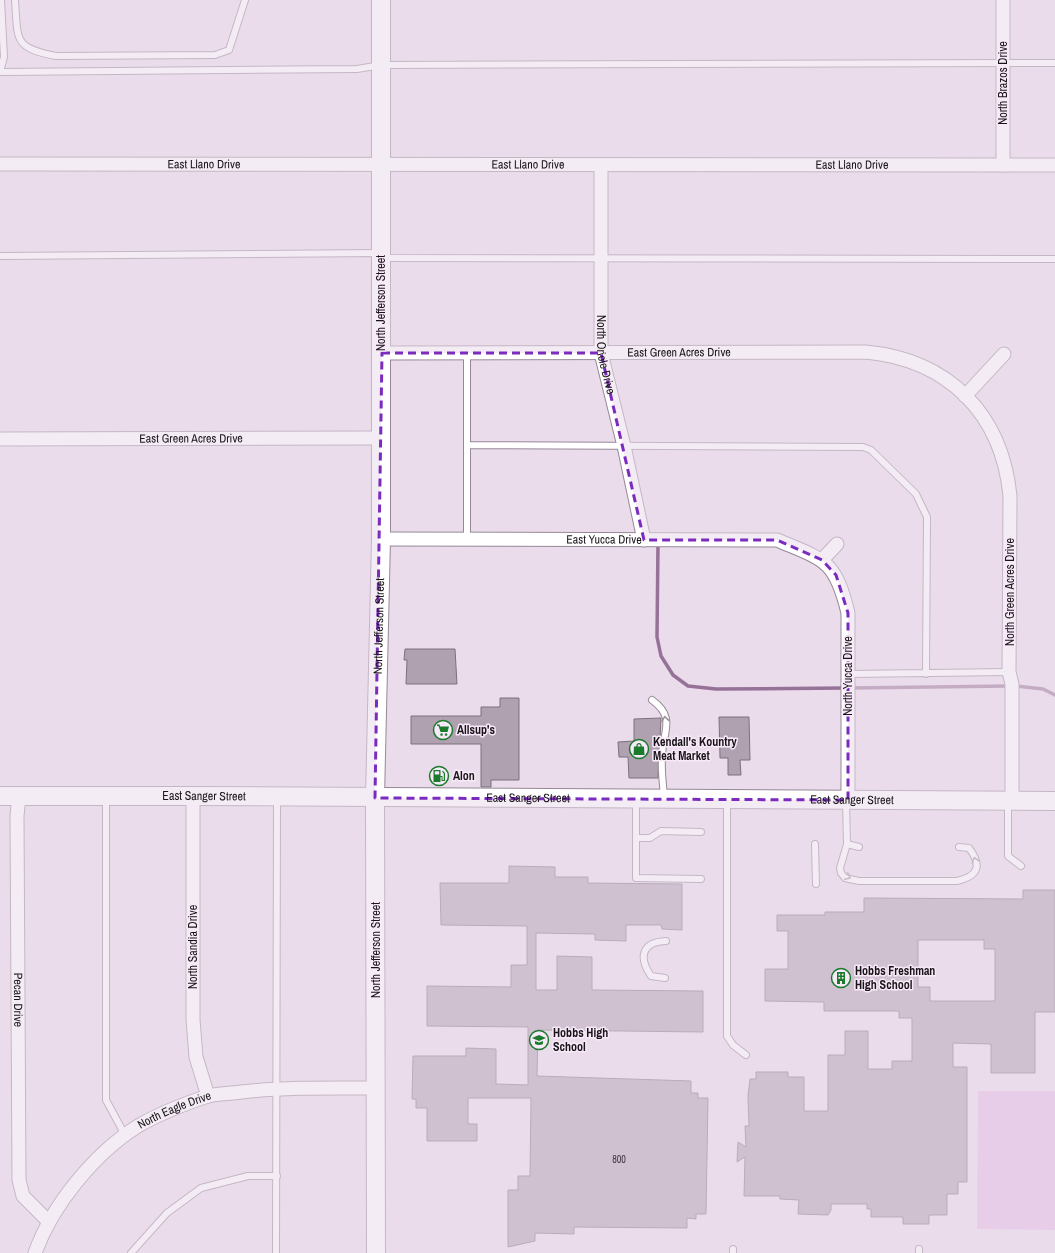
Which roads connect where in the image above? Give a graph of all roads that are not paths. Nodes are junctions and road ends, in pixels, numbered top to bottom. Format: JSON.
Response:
{"nodes":[{"id":1,"x":1,"y":0,"type":"edge"},
{"id":2,"x":15,"y":0,"type":"edge"},
{"id":3,"x":245,"y":0,"type":"edge"},
{"id":4,"x":381,"y":0,"type":"edge"},
{"id":5,"x":1003,"y":0,"type":"edge"},
{"id":6,"x":1003,"y":63,"type":"junction"},
{"id":7,"x":1055,"y":63,"type":"edge"},
{"id":8,"x":381,"y":65,"type":"junction"},
{"id":9,"x":0,"y":72,"type":"edge"},
{"id":10,"x":0,"y":164,"type":"edge"},
{"id":11,"x":381,"y":165,"type":"junction"},
{"id":12,"x":601,"y":165,"type":"junction"},
{"id":13,"x":1003,"y":165,"type":"junction"},
{"id":14,"x":1055,"y":165,"type":"edge"},
{"id":15,"x":381,"y":255,"type":"junction"},
{"id":16,"x":0,"y":256,"type":"edge"},
{"id":17,"x":601,"y":258,"type":"junction"},
{"id":18,"x":1055,"y":259,"type":"edge"},
{"id":19,"x":382,"y":353,"type":"junction"},
{"id":20,"x":468,"y":353,"type":"junction"},
{"id":21,"x":601,"y":353,"type":"junction"},
{"id":22,"x":1004,"y":354,"type":"dead end"},
{"id":23,"x":965,"y":396,"type":"junction"},
{"id":24,"x":381,"y":438,"type":"junction"},
{"id":25,"x":0,"y":439,"type":"edge"},
{"id":26,"x":468,"y":446,"type":"junction"},
{"id":27,"x":624,"y":446,"type":"junction"},
{"id":28,"x":381,"y":539,"type":"junction"},
{"id":29,"x":468,"y":539,"type":"junction"},
{"id":30,"x":644,"y":540,"type":"junction"},
{"id":31,"x":837,"y":544,"type":"dead end"},
{"id":32,"x":822,"y":560,"type":"junction"},
{"id":33,"x":926,"y":674,"type":"junction"},
{"id":34,"x":848,"y":684,"type":"junction"},
{"id":35,"x":1011,"y":684,"type":"junction"},
{"id":36,"x":652,"y":700,"type":"dead end"},
{"id":37,"x":0,"y":796,"type":"edge"},
{"id":38,"x":19,"y":796,"type":"junction"},
{"id":39,"x":106,"y":796,"type":"junction"},
{"id":40,"x":193,"y":796,"type":"junction"},
{"id":41,"x":277,"y":796,"type":"junction"},
{"id":42,"x":375,"y":798,"type":"junction"},
{"id":43,"x":636,"y":799,"type":"junction"},
{"id":44,"x":664,"y":799,"type":"junction"},
{"id":45,"x":727,"y":799,"type":"junction"},
{"id":46,"x":847,"y":800,"type":"junction"},
{"id":47,"x":1010,"y":800,"type":"junction"},
{"id":48,"x":1055,"y":801,"type":"edge"},
{"id":49,"x":701,"y":832,"type":"dead end"},
{"id":50,"x":636,"y":838,"type":"junction"},
{"id":51,"x":815,"y":844,"type":"dead end"},
{"id":52,"x":847,"y":844,"type":"junction"},
{"id":53,"x":859,"y":847,"type":"dead end"},
{"id":54,"x":959,"y":847,"type":"dead end"},
{"id":55,"x":1021,"y":866,"type":"dead end"},
{"id":56,"x":701,"y":878,"type":"dead end"},
{"id":57,"x":816,"y":884,"type":"dead end"},
{"id":58,"x":666,"y":941,"type":"dead end"},
{"id":59,"x":665,"y":978,"type":"dead end"},
{"id":60,"x":746,"y":1056,"type":"dead end"},
{"id":61,"x":377,"y":1088,"type":"junction"},
{"id":62,"x":275,"y":1089,"type":"junction"},
{"id":63,"x":208,"y":1096,"type":"junction"},
{"id":64,"x":126,"y":1136,"type":"junction"},
{"id":65,"x":277,"y":1176,"type":"junction"},
{"id":66,"x":50,"y":1222,"type":"junction"},
{"id":67,"x":35,"y":1253,"type":"edge"},
{"id":68,"x":131,"y":1253,"type":"edge"},
{"id":69,"x":276,"y":1253,"type":"edge"},
{"id":70,"x":376,"y":1253,"type":"edge"}],
"edges":[{"from":1,"to":9,"type":"lane"},
{"from":2,"to":3,"type":"lane"},
{"from":4,"to":8,"type":"street","name":"North Jefferson Street"},
{"from":5,"to":6,"type":"street","name":"North Brazos Drive"},
{"from":6,"to":7,"type":"lane"},
{"from":6,"to":8,"type":"lane"},
{"from":6,"to":13,"type":"street","name":"North Brazos Drive"},
{"from":8,"to":9,"type":"lane"},
{"from":8,"to":11,"type":"street","name":"North Jefferson Street"},
{"from":10,"to":11,"type":"street","name":"East Llano Drive"},
{"from":11,"to":12,"type":"street","name":"East Llano Drive"},
{"from":11,"to":15,"type":"street","name":"North Jefferson Street"},
{"from":12,"to":13,"type":"street","name":"East Llano Drive"},
{"from":12,"to":17,"type":"street","name":"North Oriole Drive"},
{"from":13,"to":14,"type":"street","name":"East Llano Drive"},
{"from":15,"to":16,"type":"lane"},
{"from":15,"to":17,"type":"lane"},
{"from":15,"to":19,"type":"street","name":"North Jefferson Street"},
{"from":17,"to":18,"type":"lane"},
{"from":17,"to":21,"type":"street","name":"North Oriole Drive"},
{"from":19,"to":20,"type":"street","name":"East Green Acres Drive"},
{"from":19,"to":24,"type":"street","name":"North Jefferson Street"},
{"from":20,"to":21,"type":"street","name":"East Green Acres Drive"},
{"from":20,"to":26,"type":"lane"},
{"from":21,"to":23,"type":"street","name":"East Green Acres Drive"},
{"from":21,"to":27,"type":"street","name":"North Oriole Drive"},
{"from":22,"to":23,"type":"street"},
{"from":23,"to":35,"type":"street","name":"North Green Acres Drive"},
{"from":24,"to":25,"type":"street","name":"East Green Acres Drive"},
{"from":24,"to":28,"type":"street","name":"North Jefferson Street"},
{"from":26,"to":27,"type":"lane"},
{"from":26,"to":29,"type":"lane"},
{"from":27,"to":30,"type":"street","name":"North Oriole Drive"},
{"from":27,"to":33,"type":"lane"},
{"from":28,"to":29,"type":"street","name":"East Yucca Drive"},
{"from":28,"to":42,"type":"street","name":"North Jefferson Street"},
{"from":29,"to":30,"type":"street","name":"East Yucca Drive"},
{"from":30,"to":32,"type":"street","name":"East Yucca Drive"},
{"from":31,"to":32,"type":"street"},
{"from":32,"to":34,"type":"street","name":"North Yucca Drive"},
{"from":33,"to":34,"type":"lane"},
{"from":33,"to":35,"type":"lane"},
{"from":34,"to":46,"type":"street","name":"North Yucca Drive"},
{"from":35,"to":47,"type":"street","name":"North Green Acres Drive"},
{"from":44,"to":36,"type":"lane","one_way":true},
{"from":37,"to":38,"type":"street","name":"East Sanger Street"},
{"from":38,"to":39,"type":"street","name":"East Sanger Street"},
{"from":38,"to":66,"type":"street","name":"Pecan Drive"},
{"from":39,"to":40,"type":"street","name":"East Sanger Street"},
{"from":39,"to":64,"type":"lane"},
{"from":40,"to":41,"type":"street","name":"East Sanger Street"},
{"from":40,"to":63,"type":"street","name":"North Sandia Drive"},
{"from":41,"to":42,"type":"street","name":"East Sanger Street"},
{"from":41,"to":62,"type":"lane"},
{"from":42,"to":43,"type":"street","name":"East Sanger Street"},
{"from":42,"to":61,"type":"street","name":"North Jefferson Street"},
{"from":43,"to":44,"type":"street","name":"East Sanger Street"},
{"from":43,"to":50,"type":"lane"},
{"from":44,"to":45,"type":"street","name":"East Sanger Street"},
{"from":45,"to":46,"type":"street","name":"East Sanger Street"},
{"from":45,"to":60,"type":"lane"},
{"from":46,"to":47,"type":"street","name":"East Sanger Street"},
{"from":46,"to":52,"type":"lane"},
{"from":47,"to":48,"type":"street","name":"East Sanger Street"},
{"from":47,"to":55,"type":"lane"},
{"from":49,"to":50,"type":"lane"},
{"from":50,"to":56,"type":"lane"},
{"from":51,"to":57,"type":"lane"},
{"from":52,"to":53,"type":"lane"},
{"from":52,"to":54,"type":"lane","one_way":true},
{"from":58,"to":59,"type":"lane"},
{"from":61,"to":62,"type":"street","name":"North Eagle Drive"},
{"from":61,"to":70,"type":"street","name":"North Jefferson Street"},
{"from":62,"to":63,"type":"street","name":"North Eagle Drive"},
{"from":62,"to":65,"type":"lane"},
{"from":63,"to":64,"type":"street","name":"North Eagle Drive"},
{"from":64,"to":66,"type":"street","name":"North Eagle Drive"},
{"from":65,"to":68,"type":"lane"},
{"from":65,"to":69,"type":"lane"},
{"from":66,"to":67,"type":"street","name":"North Eagle Drive"}]}
